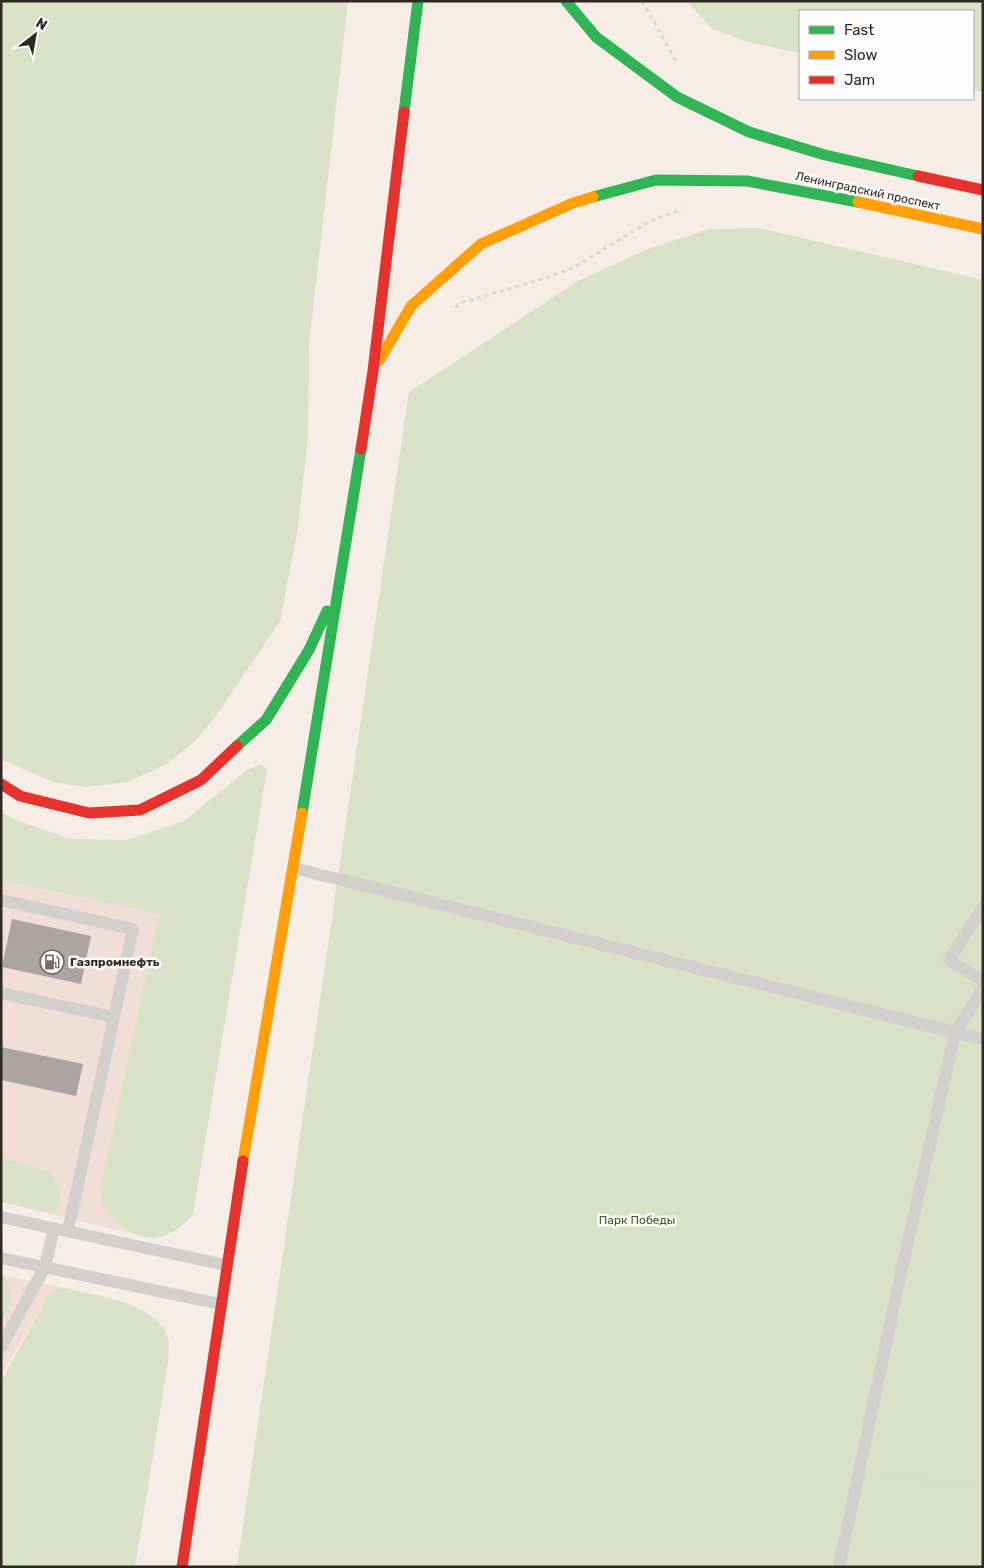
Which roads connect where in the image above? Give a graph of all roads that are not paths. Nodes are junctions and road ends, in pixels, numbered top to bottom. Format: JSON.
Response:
{"nodes":[{"id":1,"x":418,"y":1,"type":"edge"},
{"id":2,"x":566,"y":1,"type":"edge"},
{"id":3,"x":983,"y":190,"type":"edge"},
{"id":4,"x":983,"y":229,"type":"edge"},
{"id":5,"x":373,"y":371,"type":"junction"},
{"id":6,"x":341,"y":581,"type":"junction"},
{"id":7,"x":1,"y":784,"type":"edge"},
{"id":8,"x":294,"y":868,"type":"junction"},
{"id":9,"x":1,"y":900,"type":"edge"},
{"id":10,"x":983,"y":907,"type":"edge"},
{"id":11,"x":983,"y":981,"type":"edge"},
{"id":12,"x":983,"y":989,"type":"edge"},
{"id":13,"x":1,"y":993,"type":"edge"},
{"id":14,"x":114,"y":1017,"type":"junction"},
{"id":15,"x":955,"y":1033,"type":"junction"},
{"id":16,"x":983,"y":1040,"type":"edge"},
{"id":17,"x":1,"y":1216,"type":"edge"},
{"id":18,"x":54,"y":1228,"type":"junction"},
{"id":19,"x":68,"y":1231,"type":"junction"},
{"id":20,"x":1,"y":1258,"type":"edge"},
{"id":21,"x":226,"y":1265,"type":"junction"},
{"id":22,"x":45,"y":1267,"type":"junction"},
{"id":23,"x":220,"y":1304,"type":"junction"},
{"id":24,"x":1,"y":1347,"type":"edge"},
{"id":25,"x":182,"y":1567,"type":"edge"},
{"id":26,"x":839,"y":1567,"type":"edge"}],
"edges":[{"from":1,"to":5,"type":"main road"},
{"from":2,"to":3,"type":"main road","name":"Ленинградский проспект"},
{"from":4,"to":5,"type":"main road","name":"Ленинградский проспект"},
{"from":5,"to":6,"type":"main road"},
{"from":6,"to":7,"type":"main road"},
{"from":6,"to":8,"type":"main road"},
{"from":8,"to":15,"type":"lane"},
{"from":8,"to":21,"type":"main road"},
{"from":9,"to":14,"type":"lane"},
{"from":10,"to":11,"type":"lane"},
{"from":12,"to":15,"type":"lane"},
{"from":13,"to":14,"type":"lane"},
{"from":14,"to":19,"type":"lane"},
{"from":15,"to":16,"type":"lane"},
{"from":15,"to":26,"type":"lane"},
{"from":17,"to":18,"type":"lane"},
{"from":18,"to":19,"type":"lane"},
{"from":18,"to":22,"type":"lane"},
{"from":19,"to":21,"type":"lane"},
{"from":20,"to":22,"type":"lane"},
{"from":21,"to":23,"type":"main road"},
{"from":22,"to":23,"type":"lane"},
{"from":22,"to":24,"type":"lane"},
{"from":23,"to":25,"type":"main road"}]}
